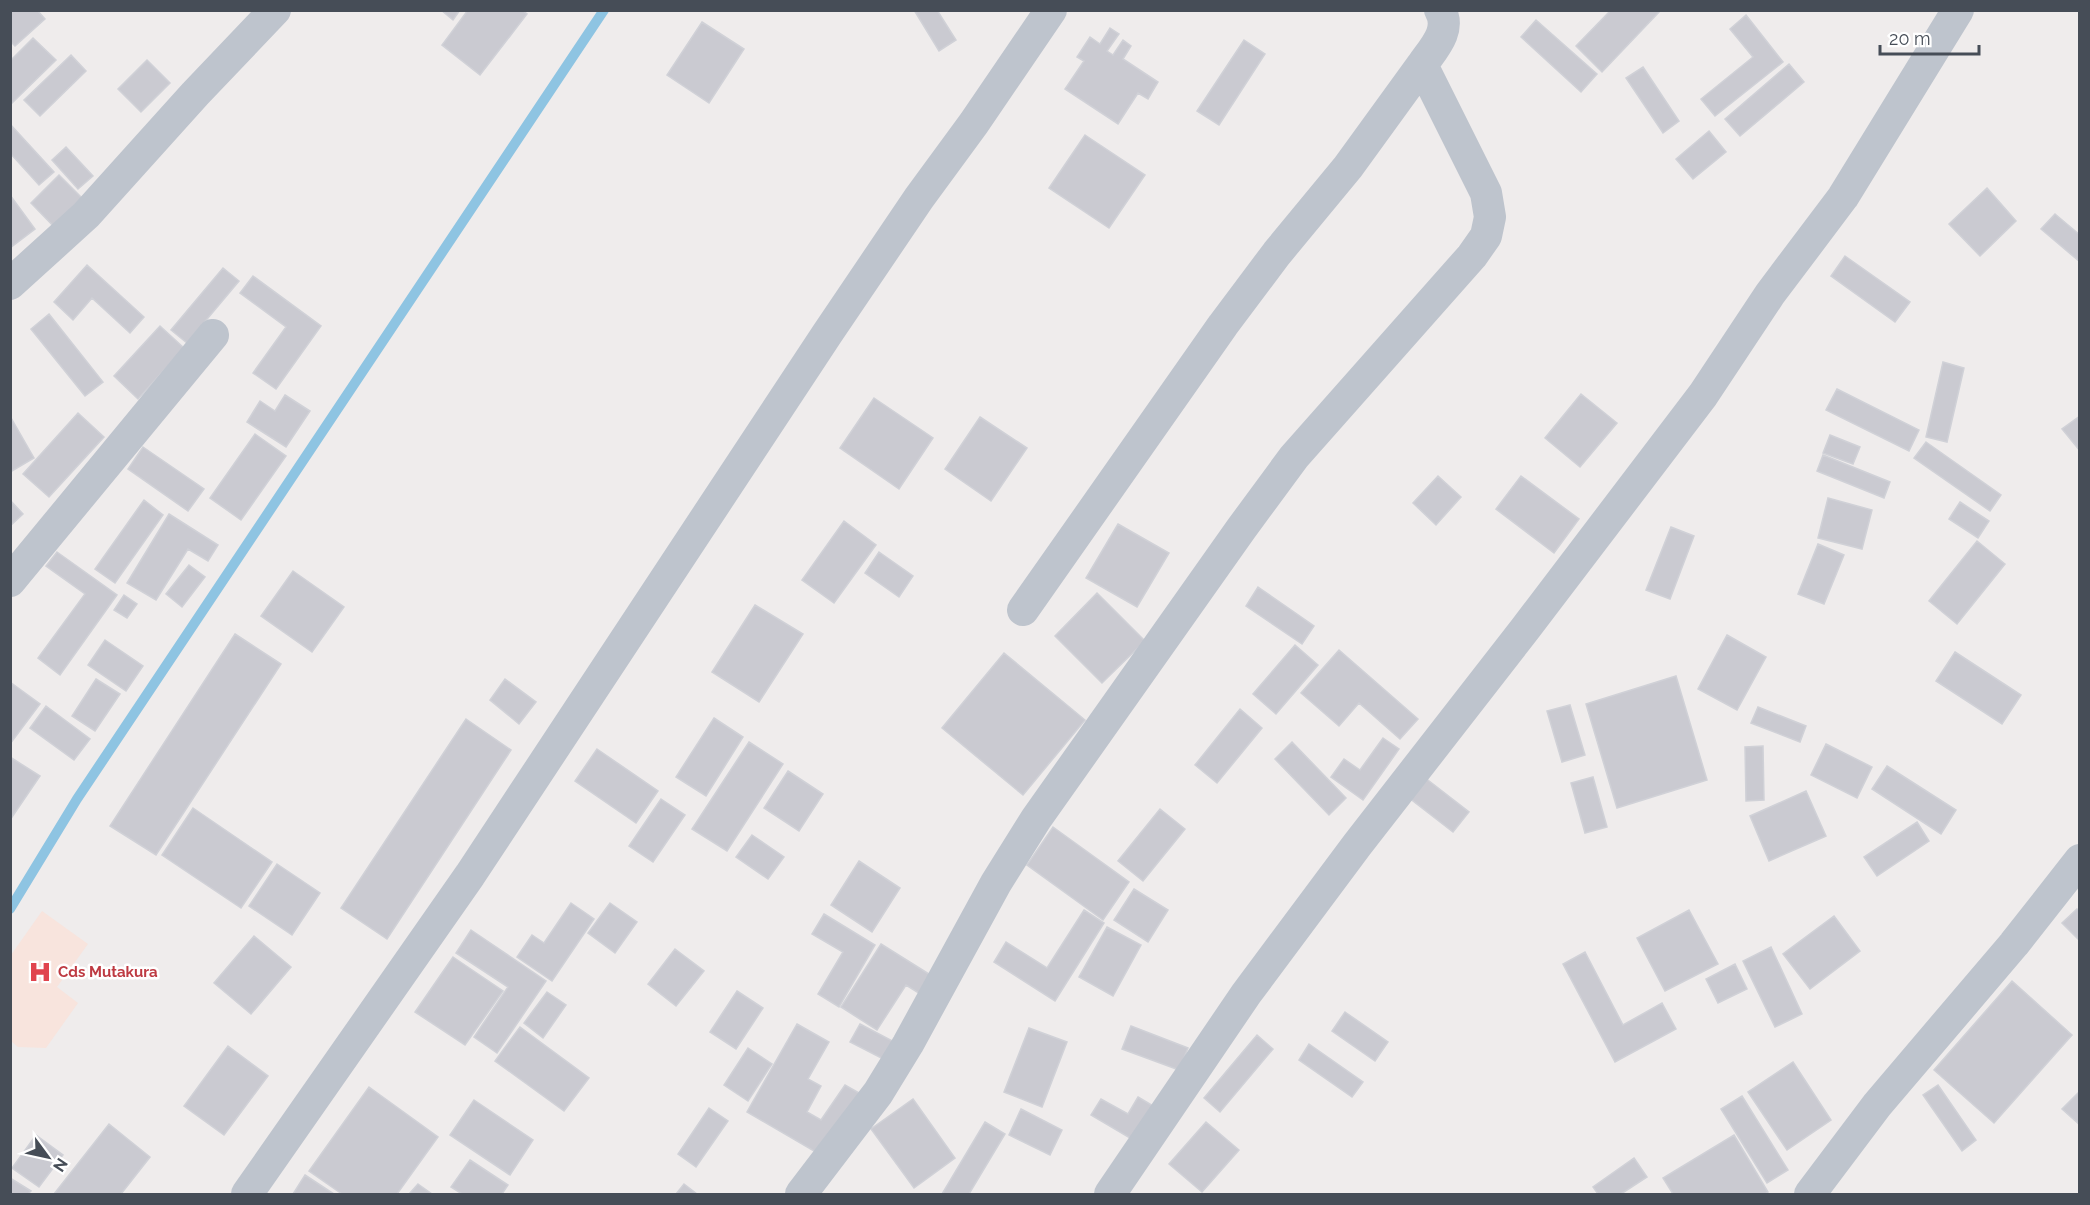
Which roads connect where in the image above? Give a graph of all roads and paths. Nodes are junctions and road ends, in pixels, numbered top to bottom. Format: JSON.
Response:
{"nodes":[{"id":1,"x":275,"y":10,"type":"edge"},
{"id":2,"x":1051,"y":10,"type":"edge"},
{"id":3,"x":1440,"y":10,"type":"edge"},
{"id":4,"x":1958,"y":10,"type":"edge"},
{"id":5,"x":1422,"y":65,"type":"junction"},
{"id":6,"x":10,"y":284,"type":"edge"},
{"id":7,"x":213,"y":335,"type":"dead end"},
{"id":8,"x":10,"y":580,"type":"edge"},
{"id":9,"x":1023,"y":610,"type":"dead end"},
{"id":10,"x":2079,"y":860,"type":"edge"},
{"id":11,"x":247,"y":1194,"type":"edge"},
{"id":12,"x":801,"y":1194,"type":"edge"},
{"id":13,"x":1110,"y":1194,"type":"edge"},
{"id":14,"x":1810,"y":1194,"type":"edge"}],
"edges":[{"from":1,"to":6,"type":"street"},
{"from":2,"to":11,"type":"street"},
{"from":3,"to":5,"type":"street"},
{"from":4,"to":13,"type":"street"},
{"from":5,"to":9,"type":"street"},
{"from":5,"to":12,"type":"street"},
{"from":7,"to":8,"type":"street"},
{"from":10,"to":14,"type":"street"}]}
